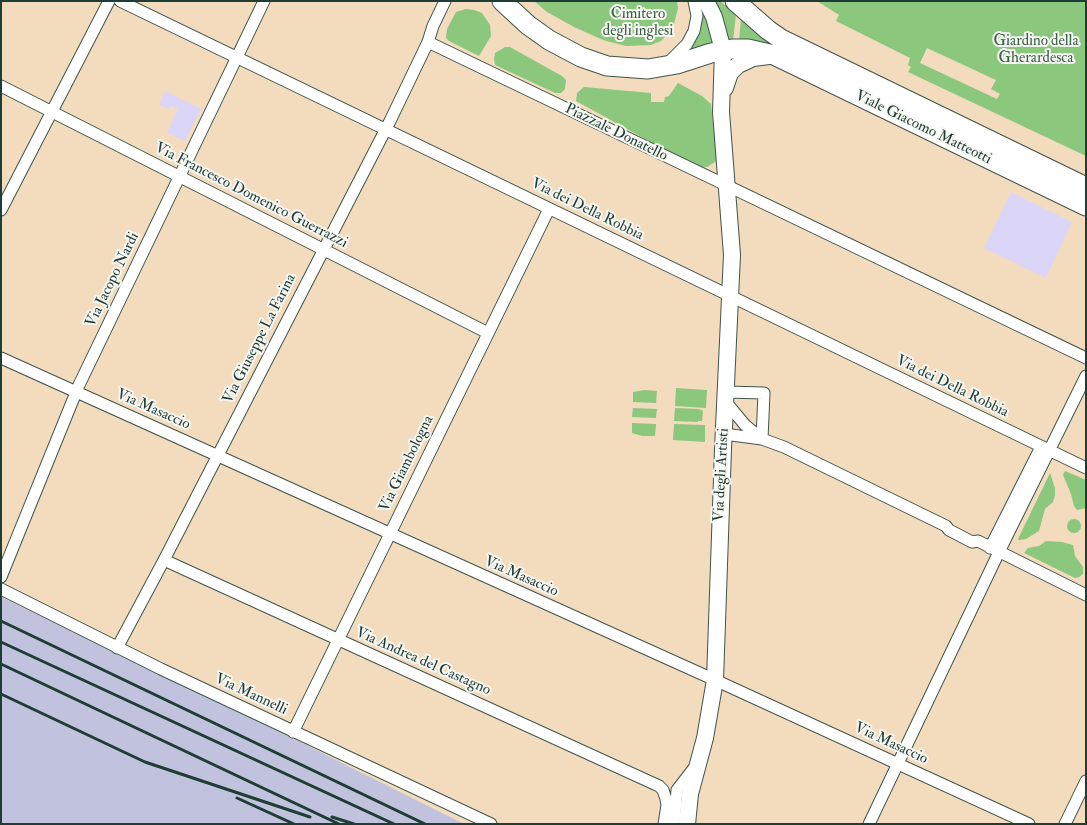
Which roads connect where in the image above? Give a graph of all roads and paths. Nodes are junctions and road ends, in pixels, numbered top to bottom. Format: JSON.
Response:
{"nodes":[{"id":1,"x":109,"y":1,"type":"edge"},
{"id":2,"x":120,"y":1,"type":"edge"},
{"id":3,"x":264,"y":1,"type":"edge"},
{"id":4,"x":445,"y":1,"type":"edge"},
{"id":5,"x":454,"y":1,"type":"edge"},
{"id":6,"x":502,"y":1,"type":"edge"},
{"id":7,"x":694,"y":1,"type":"edge"},
{"id":8,"x":706,"y":1,"type":"edge"},
{"id":9,"x":735,"y":1,"type":"edge"},
{"id":10,"x":428,"y":42,"type":"junction"},
{"id":11,"x":723,"y":50,"type":"junction"},
{"id":12,"x":769,"y":54,"type":"junction"},
{"id":13,"x":237,"y":58,"type":"junction"},
{"id":14,"x":661,"y":67,"type":"junction"},
{"id":15,"x":1,"y":86,"type":"edge"},
{"id":16,"x":721,"y":100,"type":"junction"},
{"id":17,"x":52,"y":112,"type":"junction"},
{"id":18,"x":385,"y":129,"type":"junction"},
{"id":19,"x":179,"y":177,"type":"junction"},
{"id":20,"x":726,"y":186,"type":"junction"},
{"id":21,"x":1086,"y":187,"type":"edge"},
{"id":22,"x":1086,"y":206,"type":"edge"},
{"id":23,"x":549,"y":209,"type":"junction"},
{"id":24,"x":1,"y":210,"type":"edge"},
{"id":25,"x":322,"y":250,"type":"junction"},
{"id":26,"x":730,"y":296,"type":"junction"},
{"id":27,"x":488,"y":333,"type":"junction"},
{"id":28,"x":1,"y":358,"type":"edge"},
{"id":29,"x":1086,"y":358,"type":"edge"},
{"id":30,"x":1086,"y":376,"type":"edge"},
{"id":31,"x":76,"y":392,"type":"junction"},
{"id":32,"x":725,"y":396,"type":"junction"},
{"id":33,"x":724,"y":434,"type":"junction"},
{"id":34,"x":762,"y":439,"type":"junction"},
{"id":35,"x":1048,"y":446,"type":"junction"},
{"id":36,"x":217,"y":455,"type":"junction"},
{"id":37,"x":1086,"y":468,"type":"edge"},
{"id":38,"x":390,"y":534,"type":"junction"},
{"id":39,"x":994,"y":550,"type":"junction"},
{"id":40,"x":164,"y":560,"type":"junction"},
{"id":41,"x":1,"y":577,"type":"edge"},
{"id":42,"x":1,"y":589,"type":"edge"},
{"id":43,"x":1086,"y":595,"type":"edge"},
{"id":44,"x":338,"y":640,"type":"junction"},
{"id":45,"x":117,"y":648,"type":"junction"},
{"id":46,"x":715,"y":680,"type":"junction"},
{"id":47,"x":293,"y":732,"type":"junction"},
{"id":48,"x":698,"y":763,"type":"junction"},
{"id":49,"x":898,"y":764,"type":"junction"},
{"id":50,"x":1086,"y":781,"type":"edge"},
{"id":51,"x":686,"y":819,"type":"edge"},
{"id":52,"x":491,"y":824,"type":"edge"},
{"id":53,"x":664,"y":824,"type":"edge"},
{"id":54,"x":674,"y":824,"type":"edge"},
{"id":55,"x":869,"y":824,"type":"edge"},
{"id":56,"x":1029,"y":824,"type":"edge"},
{"id":57,"x":1065,"y":824,"type":"edge"}],
"edges":[{"from":1,"to":17,"type":"street"},
{"from":2,"to":13,"type":"street","name":"Via dei Della Robbia"},
{"from":3,"to":13,"type":"street","name":"Via Jacopo Nardi"},
{"from":4,"to":10,"type":"street"},
{"from":5,"to":10,"type":"street"},
{"from":6,"to":14,"type":"main road"},
{"from":7,"to":14,"type":"street"},
{"from":8,"to":11,"type":"street"},
{"from":9,"to":21,"type":"main road","name":"Viale Giacomo Matteotti"},
{"from":10,"to":18,"type":"street","name":"Via Giuseppe La Farina"},
{"from":10,"to":20,"type":"street","name":"Piazzale Donatello"},
{"from":11,"to":12,"type":"main road"},
{"from":11,"to":14,"type":"main road"},
{"from":11,"to":16,"type":"street"},
{"from":12,"to":16,"type":"street"},
{"from":12,"to":22,"type":"main road","name":"Viale Giacomo Matteotti"},
{"from":13,"to":18,"type":"street","name":"Via dei Della Robbia"},
{"from":13,"to":19,"type":"street","name":"Via Jacopo Nardi"},
{"from":15,"to":17,"type":"street","name":"Via Francesco Domenico Guerrazzi"},
{"from":16,"to":20,"type":"street"},
{"from":17,"to":19,"type":"street","name":"Via Francesco Domenico Guerrazzi"},
{"from":17,"to":24,"type":"street"},
{"from":18,"to":23,"type":"street","name":"Via dei Della Robbia"},
{"from":18,"to":25,"type":"street","name":"Via Giuseppe La Farina"},
{"from":19,"to":25,"type":"street","name":"Via Francesco Domenico Guerrazzi"},
{"from":19,"to":31,"type":"street","name":"Via Jacopo Nardi"},
{"from":20,"to":26,"type":"street","name":"Via degli Artisti"},
{"from":20,"to":29,"type":"street","name":"Piazzale Donatello"},
{"from":23,"to":26,"type":"street","name":"Via dei Della Robbia"},
{"from":23,"to":27,"type":"street","name":"Via Giambologna"},
{"from":25,"to":27,"type":"street","name":"Via Francesco Domenico Guerrazzi"},
{"from":25,"to":36,"type":"street","name":"Via Giuseppe La Farina"},
{"from":26,"to":32,"type":"street","name":"Via degli Artisti"},
{"from":26,"to":35,"type":"street","name":"Via dei Della Robbia"},
{"from":27,"to":38,"type":"street","name":"Via Giambologna"},
{"from":28,"to":31,"type":"street","name":"Via Masaccio"},
{"from":30,"to":35,"type":"street"},
{"from":31,"to":36,"type":"street","name":"Via Masaccio"},
{"from":31,"to":41,"type":"street","name":"Via Jacopo Nardi"},
{"from":32,"to":33,"type":"street","name":"Via degli Artisti"},
{"from":32,"to":34,"type":"street"},
{"from":32,"to":34,"type":"street"},
{"from":33,"to":34,"type":"street"},
{"from":33,"to":46,"type":"street","name":"Via degli Artisti"},
{"from":34,"to":39,"type":"street"},
{"from":35,"to":37,"type":"street","name":"Via dei Della Robbia"},
{"from":35,"to":39,"type":"street"},
{"from":36,"to":38,"type":"street","name":"Via Masaccio"},
{"from":36,"to":40,"type":"street","name":"Via Giuseppe La Farina"},
{"from":38,"to":44,"type":"street","name":"Via Giambologna"},
{"from":38,"to":46,"type":"street","name":"Via Masaccio"},
{"from":39,"to":43,"type":"street"},
{"from":39,"to":49,"type":"street"},
{"from":40,"to":44,"type":"street","name":"Via Andrea del Castagno"},
{"from":40,"to":45,"type":"street","name":"Via Giuseppe La Farina"},
{"from":42,"to":45,"type":"street","name":"Via Mannelli"},
{"from":44,"to":47,"type":"street","name":"Via Giambologna"},
{"from":44,"to":53,"type":"street","name":"Via Andrea del Castagno"},
{"from":45,"to":47,"type":"street","name":"Via Mannelli"},
{"from":46,"to":48,"type":"street","name":"Via degli Artisti"},
{"from":46,"to":49,"type":"street","name":"Via Masaccio"},
{"from":47,"to":52,"type":"street","name":"Via Mannelli"},
{"from":48,"to":51,"type":"street","name":"Via degli Artisti"},
{"from":48,"to":54,"type":"street","name":"Via degli Artisti"},
{"from":49,"to":55,"type":"street"},
{"from":49,"to":56,"type":"street","name":"Via Masaccio"},
{"from":50,"to":57,"type":"street"}]}
